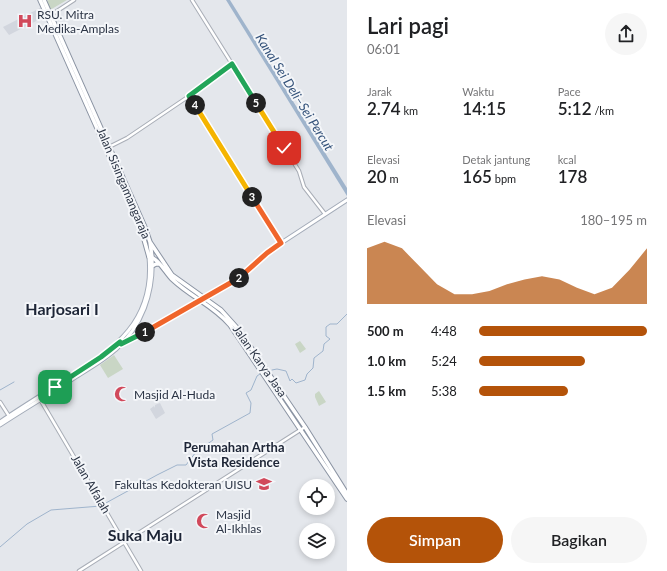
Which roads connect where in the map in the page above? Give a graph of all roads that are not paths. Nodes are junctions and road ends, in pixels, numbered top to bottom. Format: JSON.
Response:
{"nodes":[{"id":1,"x":40,"y":0,"type":"edge"},
{"id":2,"x":44,"y":0,"type":"edge"},
{"id":3,"x":74,"y":0,"type":"edge"},
{"id":4,"x":192,"y":0,"type":"edge"},
{"id":5,"x":50,"y":15,"type":"junction"},
{"id":6,"x":232,"y":64,"type":"junction"},
{"id":7,"x":189,"y":96,"type":"junction"},
{"id":8,"x":109,"y":147,"type":"junction"},
{"id":9,"x":346,"y":201,"type":"edge"},
{"id":10,"x":325,"y":214,"type":"junction"},
{"id":11,"x":150,"y":242,"type":"junction"},
{"id":12,"x":281,"y":243,"type":"junction"},
{"id":13,"x":150,"y":255,"type":"junction"},
{"id":14,"x":158,"y":256,"type":"junction"},
{"id":15,"x":159,"y":264,"type":"junction"},
{"id":16,"x":152,"y":266,"type":"junction"},
{"id":17,"x":202,"y":299,"type":"junction"},
{"id":18,"x":131,"y":333,"type":"junction"},
{"id":19,"x":134,"y":338,"type":"junction"},
{"id":20,"x":121,"y":342,"type":"junction"},
{"id":21,"x":39,"y":398,"type":"junction"},
{"id":22,"x":0,"y":402,"type":"edge"},
{"id":23,"x":9,"y":416,"type":"junction"},
{"id":24,"x":0,"y":422,"type":"edge"},
{"id":25,"x":0,"y":425,"type":"edge"},
{"id":26,"x":303,"y":428,"type":"junction"},
{"id":27,"x":346,"y":493,"type":"edge"},
{"id":28,"x":347,"y":500,"type":"edge"},
{"id":29,"x":124,"y":542,"type":"junction"},
{"id":30,"x":79,"y":571,"type":"edge"},
{"id":31,"x":141,"y":571,"type":"edge"}],
"edges":[{"from":1,"to":13,"type":"highway","name":"Jalan Sisingamangaraja"},
{"from":2,"to":5,"type":"highway","name":"Jalan Sisingamangaraja"},
{"from":3,"to":5,"type":"street"},
{"from":4,"to":6,"type":"street"},
{"from":5,"to":8,"type":"highway","name":"Jalan Sisingamangaraja"},
{"from":6,"to":7,"type":"street"},
{"from":6,"to":10,"type":"street"},
{"from":7,"to":8,"type":"street"},
{"from":7,"to":12,"type":"street"},
{"from":8,"to":11,"type":"highway","name":"Jalan Sisingamangaraja"},
{"from":9,"to":10,"type":"main road"},
{"from":10,"to":12,"type":"main road"},
{"from":11,"to":13,"type":"highway","name":"Jalan Sisingamangaraja"},
{"from":11,"to":14,"type":"highway","name":"Jalan Karya Jasa"},
{"from":12,"to":17,"type":"main road"},
{"from":13,"to":14,"type":"highway"},
{"from":13,"to":15,"type":"highway","name":"Jalan Karya Jasa"},
{"from":13,"to":16,"type":"main road","name":"Jalan Sisingamangaraja"},
{"from":13,"to":20,"type":"main road","name":"Jalan Sisingamangaraja"},
{"from":14,"to":17,"type":"highway","name":"Jalan Karya Jasa"},
{"from":15,"to":16,"type":"highway"},
{"from":15,"to":17,"type":"highway","name":"Jalan Karya Jasa"},
{"from":16,"to":18,"type":"main road","name":"Jalan Sisingamangaraja"},
{"from":17,"to":19,"type":"main road"},
{"from":17,"to":26,"type":"highway","name":"Jalan Karya Jasa"},
{"from":18,"to":19,"type":"main road"},
{"from":18,"to":20,"type":"main road","name":"Jalan Sisingamangaraja"},
{"from":19,"to":20,"type":"main road"},
{"from":20,"to":21,"type":"main road","name":"Jalan Sisingamangaraja"},
{"from":21,"to":23,"type":"main road","name":"Jalan Sisingamangaraja"},
{"from":21,"to":25,"type":"main road","name":"Jalan Sisingamangaraja"},
{"from":21,"to":29,"type":"street","name":"Jalan Alfalah"},
{"from":22,"to":23,"type":"street"},
{"from":23,"to":24,"type":"main road","name":"Jalan Sisingamangaraja"},
{"from":26,"to":27,"type":"highway","name":"Jalan Karya Jasa"},
{"from":26,"to":29,"type":"street"},
{"from":27,"to":28,"type":"highway","name":"Jalan Karya Jasa"},
{"from":29,"to":30,"type":"street"},
{"from":29,"to":31,"type":"street","name":"Jalan Alfalah"}]}
